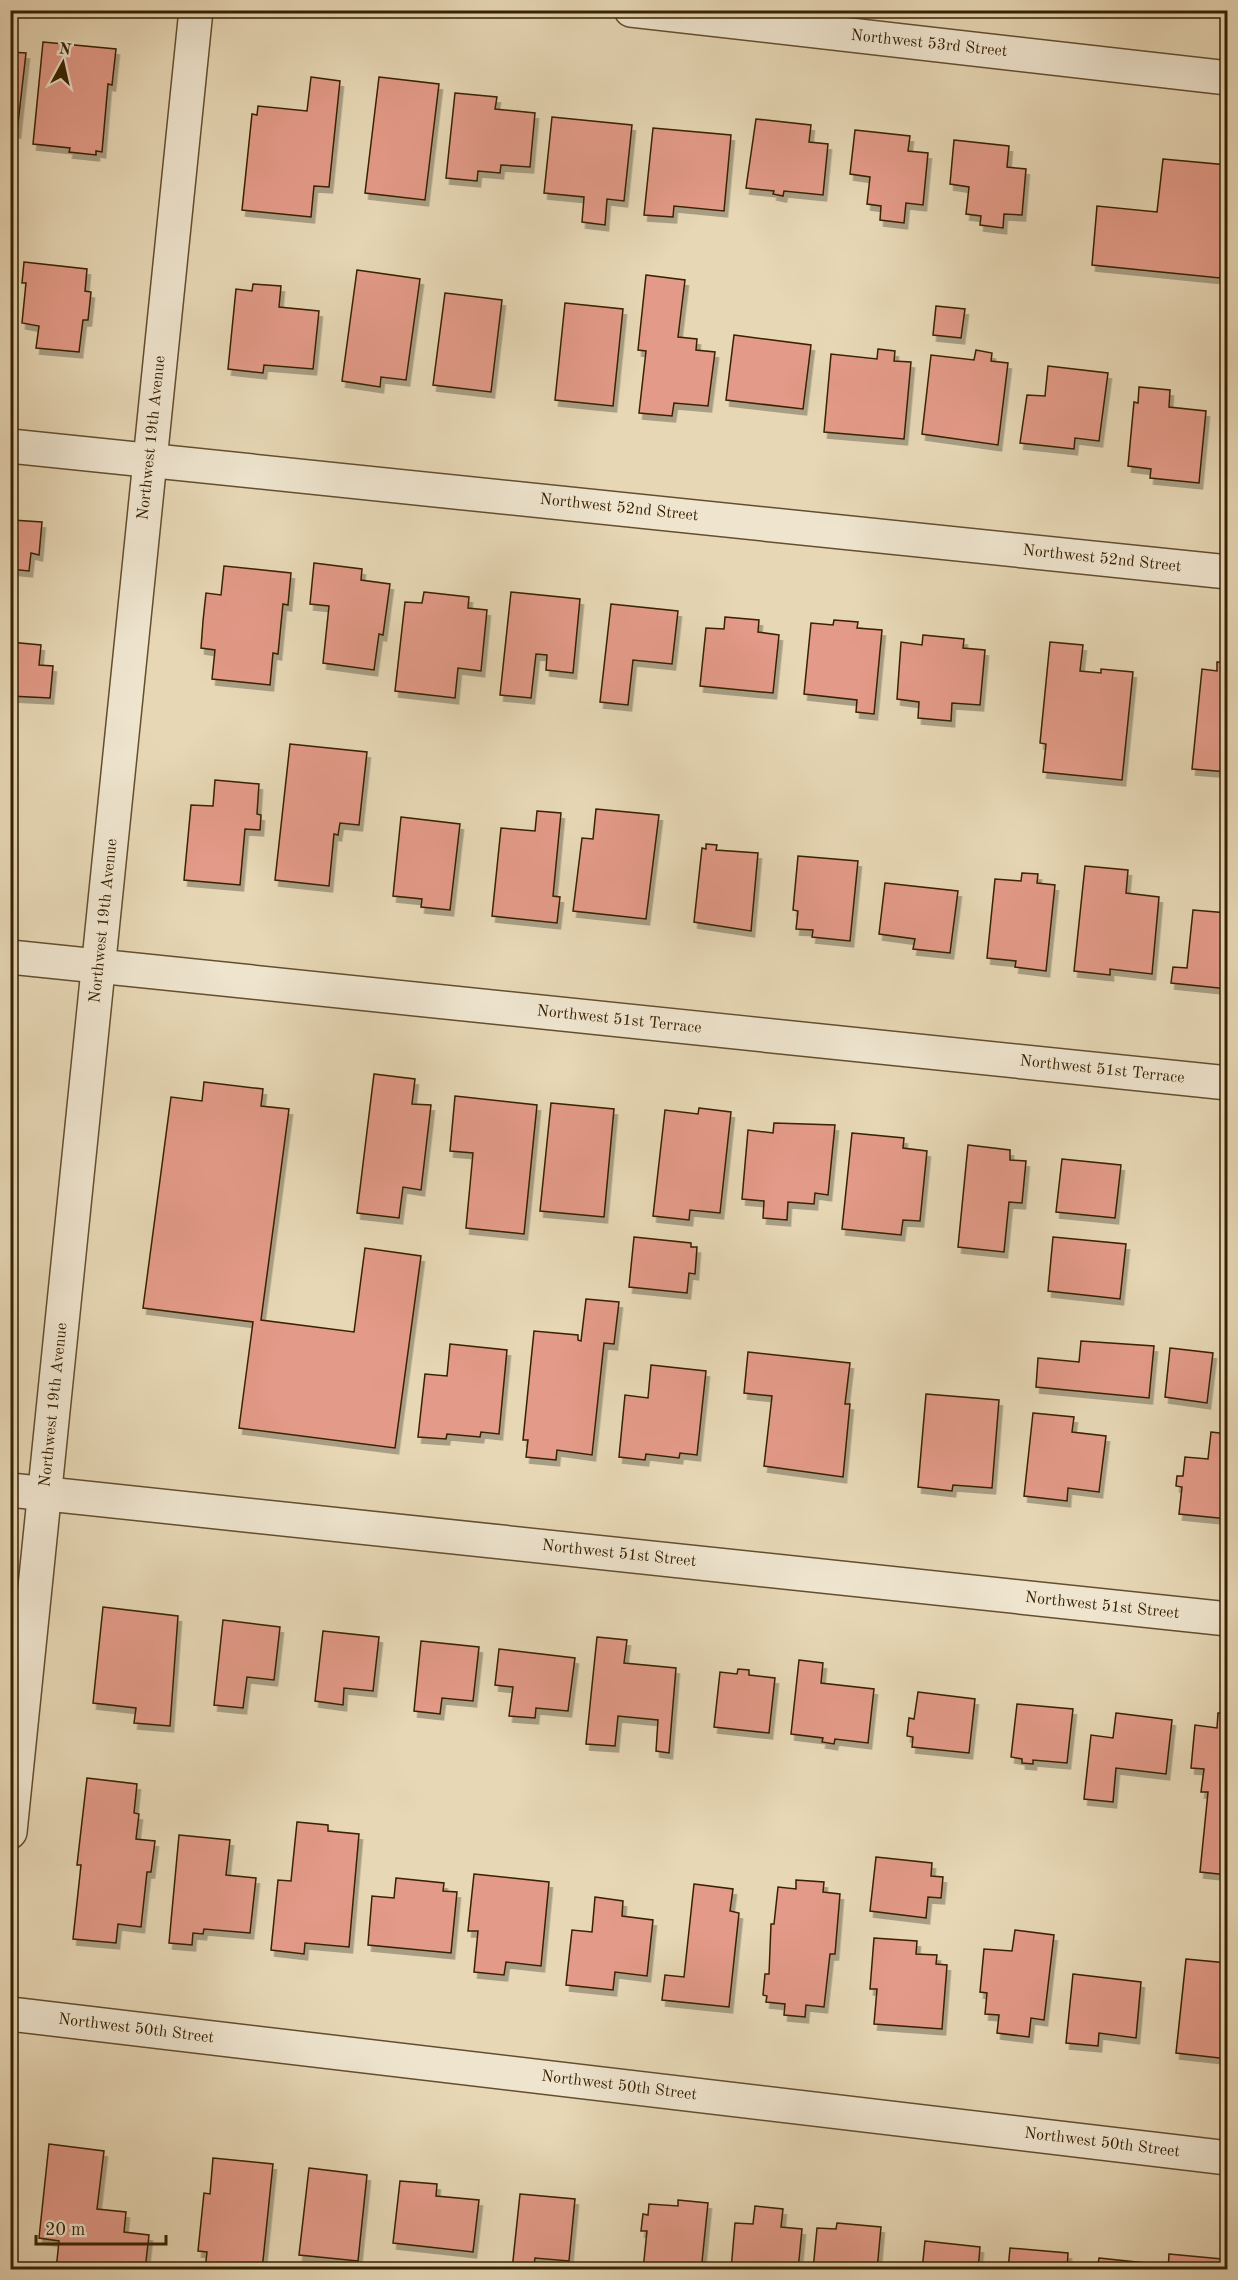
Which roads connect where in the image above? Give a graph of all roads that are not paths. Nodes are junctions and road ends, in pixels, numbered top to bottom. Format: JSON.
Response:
{"nodes":[{"id":1,"x":196,"y":10,"type":"edge"},
{"id":2,"x":631,"y":10,"type":"edge"},
{"id":3,"x":1227,"y":78,"type":"edge"},
{"id":4,"x":10,"y":446,"type":"edge"},
{"id":5,"x":150,"y":459,"type":"junction"},
{"id":6,"x":1227,"y":572,"type":"edge"},
{"id":7,"x":10,"y":957,"type":"edge"},
{"id":8,"x":100,"y":967,"type":"junction"},
{"id":9,"x":1227,"y":1083,"type":"edge"},
{"id":10,"x":10,"y":1490,"type":"edge"},
{"id":11,"x":44,"y":1493,"type":"junction"},
{"id":12,"x":1227,"y":1619,"type":"edge"},
{"id":13,"x":10,"y":1832,"type":"edge"},
{"id":14,"x":10,"y":2014,"type":"edge"},
{"id":15,"x":1227,"y":2158,"type":"edge"}],
"edges":[{"from":1,"to":5,"type":"street","name":"Northwest 19th Avenue"},
{"from":2,"to":3,"type":"street","name":"Northwest 53rd Street"},
{"from":4,"to":5,"type":"street","name":"Northwest 52nd Street"},
{"from":5,"to":6,"type":"street","name":"Northwest 52nd Street"},
{"from":5,"to":8,"type":"street","name":"Northwest 19th Avenue"},
{"from":7,"to":8,"type":"street","name":"Northwest 51st Terrace"},
{"from":8,"to":9,"type":"street","name":"Northwest 51st Terrace"},
{"from":8,"to":11,"type":"street","name":"Northwest 19th Avenue"},
{"from":10,"to":11,"type":"street","name":"Northwest 51st Street"},
{"from":11,"to":12,"type":"street","name":"Northwest 51st Street"},
{"from":11,"to":13,"type":"street","name":"Northwest 19th Avenue"},
{"from":14,"to":15,"type":"street","name":"Northwest 50th Street"}]}
